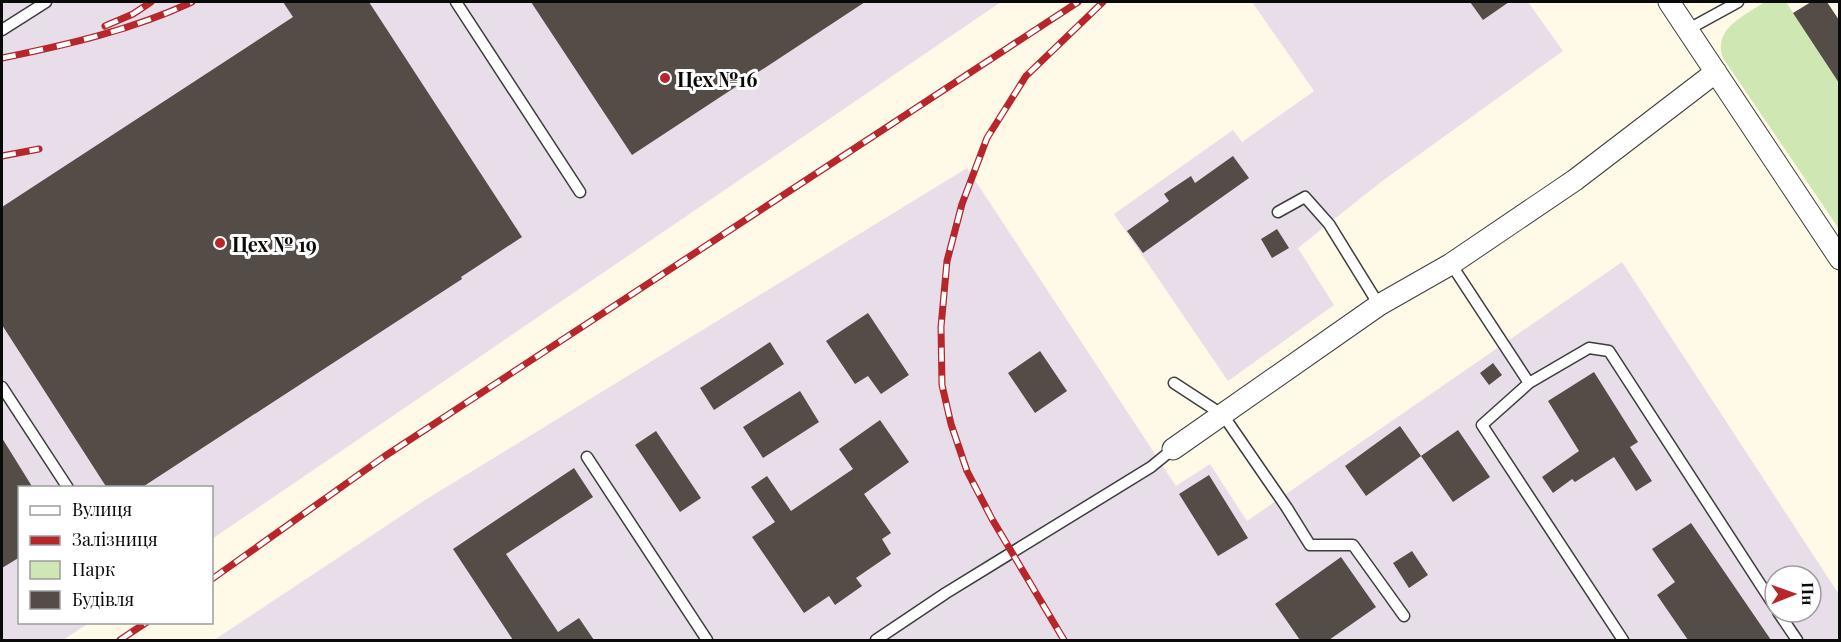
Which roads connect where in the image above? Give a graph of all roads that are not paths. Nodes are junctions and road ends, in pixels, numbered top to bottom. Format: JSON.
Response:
{"nodes":[{"id":1,"x":46,"y":2,"type":"edge"},
{"id":2,"x":456,"y":2,"type":"edge"},
{"id":3,"x":1669,"y":2,"type":"edge"},
{"id":4,"x":1738,"y":2,"type":"edge"},
{"id":5,"x":2,"y":30,"type":"edge"},
{"id":6,"x":1687,"y":30,"type":"junction"},
{"id":7,"x":1716,"y":72,"type":"junction"},
{"id":8,"x":580,"y":192,"type":"dead end"},
{"id":9,"x":1278,"y":212,"type":"dead end"},
{"id":10,"x":1839,"y":259,"type":"edge"},
{"id":11,"x":1450,"y":264,"type":"junction"},
{"id":12,"x":1379,"y":305,"type":"junction"},
{"id":13,"x":1174,"y":383,"type":"dead end"},
{"id":14,"x":1529,"y":383,"type":"junction"},
{"id":15,"x":2,"y":387,"type":"edge"},
{"id":16,"x":1223,"y":415,"type":"junction"},
{"id":17,"x":1173,"y":448,"type":"joint"},
{"id":18,"x":586,"y":457,"type":"dead end"},
{"id":19,"x":67,"y":486,"type":"edge"},
{"id":20,"x":1763,"y":588,"type":"edge"},
{"id":21,"x":1404,"y":616,"type":"dead end"},
{"id":22,"x":1786,"y":624,"type":"edge"},
{"id":23,"x":707,"y":640,"type":"edge"},
{"id":24,"x":876,"y":640,"type":"edge"},
{"id":25,"x":1623,"y":640,"type":"edge"},
{"id":26,"x":1797,"y":640,"type":"edge"}],
"edges":[{"from":1,"to":5,"type":"lane"},
{"from":2,"to":8,"type":"lane"},
{"from":3,"to":6,"type":"street"},
{"from":4,"to":6,"type":"lane"},
{"from":6,"to":7,"type":"street"},
{"from":7,"to":10,"type":"street"},
{"from":7,"to":11,"type":"street"},
{"from":9,"to":12,"type":"lane"},
{"from":11,"to":12,"type":"street"},
{"from":11,"to":14,"type":"lane"},
{"from":12,"to":16,"type":"street"},
{"from":13,"to":16,"type":"lane"},
{"from":14,"to":20,"type":"lane"},
{"from":14,"to":25,"type":"lane"},
{"from":15,"to":19,"type":"lane"},
{"from":16,"to":17,"type":"street"},
{"from":16,"to":21,"type":"lane"},
{"from":17,"to":24,"type":"lane"},
{"from":18,"to":23,"type":"lane"},
{"from":22,"to":26,"type":"lane"}]}
